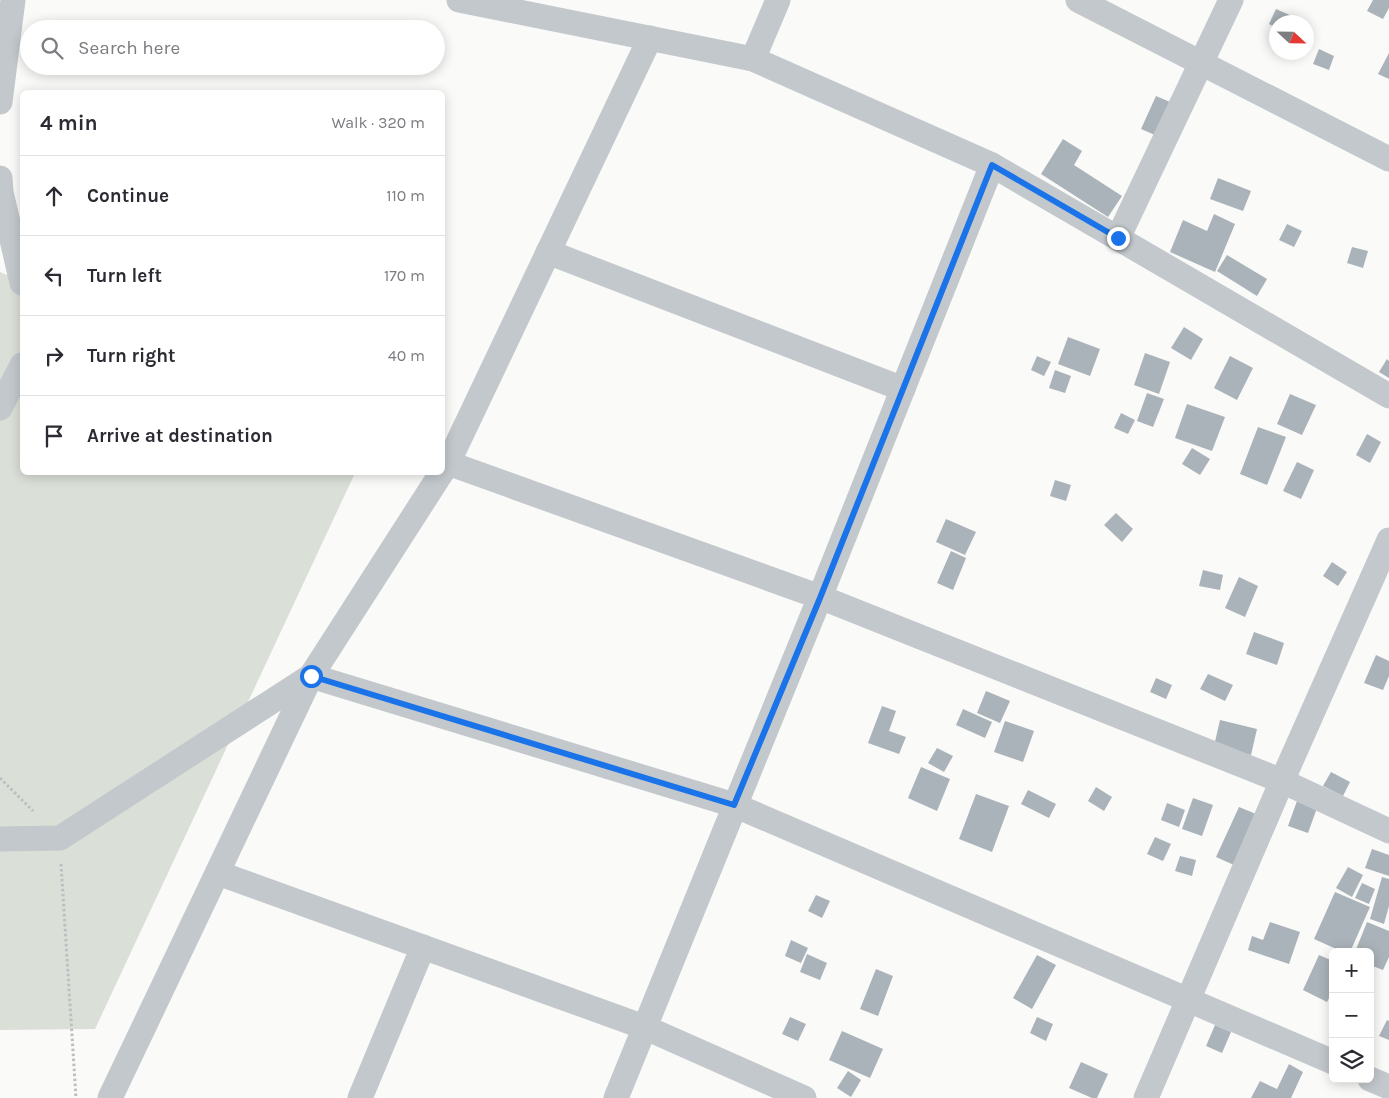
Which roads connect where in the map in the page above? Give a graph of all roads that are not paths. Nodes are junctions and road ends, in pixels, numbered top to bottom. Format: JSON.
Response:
{"nodes":[{"id":1,"x":12,"y":0,"type":"edge"},
{"id":2,"x":459,"y":0,"type":"edge"},
{"id":3,"x":778,"y":0,"type":"edge"},
{"id":4,"x":1078,"y":0,"type":"edge"},
{"id":5,"x":1232,"y":0,"type":"edge"},
{"id":6,"x":650,"y":38,"type":"junction"},
{"id":7,"x":753,"y":59,"type":"junction"},
{"id":8,"x":1202,"y":63,"type":"junction"},
{"id":9,"x":0,"y":102,"type":"edge"},
{"id":10,"x":1389,"y":159,"type":"edge"},
{"id":11,"x":992,"y":165,"type":"junction"},
{"id":12,"x":0,"y":178,"type":"edge"},
{"id":13,"x":1118,"y":238,"type":"junction"},
{"id":14,"x":548,"y":252,"type":"junction"},
{"id":15,"x":20,"y":274,"type":"edge"},
{"id":16,"x":20,"y":369,"type":"edge"},
{"id":17,"x":903,"y":388,"type":"junction"},
{"id":18,"x":1389,"y":396,"type":"edge"},
{"id":19,"x":0,"y":408,"type":"edge"},
{"id":20,"x":445,"y":467,"type":"edge"},
{"id":21,"x":445,"y":469,"type":"edge"},
{"id":22,"x":440,"y":475,"type":"edge"},
{"id":23,"x":1389,"y":540,"type":"edge"},
{"id":24,"x":820,"y":598,"type":"junction"},
{"id":25,"x":311,"y":676,"type":"junction"},
{"id":26,"x":1282,"y":781,"type":"junction"},
{"id":27,"x":734,"y":805,"type":"junction"},
{"id":28,"x":1389,"y":831,"type":"edge"},
{"id":29,"x":0,"y":839,"type":"edge"},
{"id":30,"x":218,"y":872,"type":"junction"},
{"id":31,"x":423,"y":947,"type":"junction"},
{"id":32,"x":1187,"y":1000,"type":"junction"},
{"id":33,"x":644,"y":1027,"type":"junction"},
{"id":34,"x":1329,"y":1060,"type":"edge"},
{"id":35,"x":1374,"y":1080,"type":"edge"},
{"id":36,"x":1389,"y":1086,"type":"edge"},
{"id":37,"x":110,"y":1098,"type":"edge"},
{"id":38,"x":360,"y":1098,"type":"edge"},
{"id":39,"x":616,"y":1098,"type":"edge"},
{"id":40,"x":804,"y":1098,"type":"edge"},
{"id":41,"x":1146,"y":1098,"type":"edge"}],
"edges":[{"from":1,"to":9,"type":"street"},
{"from":2,"to":6,"type":"street"},
{"from":3,"to":7,"type":"street"},
{"from":4,"to":8,"type":"street"},
{"from":5,"to":8,"type":"street"},
{"from":6,"to":7,"type":"street"},
{"from":6,"to":14,"type":"street"},
{"from":7,"to":11,"type":"street"},
{"from":8,"to":10,"type":"street"},
{"from":8,"to":13,"type":"street"},
{"from":11,"to":13,"type":"street"},
{"from":11,"to":17,"type":"street"},
{"from":12,"to":15,"type":"street"},
{"from":13,"to":18,"type":"street"},
{"from":14,"to":17,"type":"street"},
{"from":14,"to":20,"type":"street"},
{"from":16,"to":19,"type":"street"},
{"from":17,"to":24,"type":"street"},
{"from":21,"to":24,"type":"street"},
{"from":22,"to":25,"type":"street"},
{"from":23,"to":26,"type":"street"},
{"from":24,"to":26,"type":"street"},
{"from":24,"to":27,"type":"street"},
{"from":25,"to":27,"type":"street"},
{"from":25,"to":29,"type":"street"},
{"from":25,"to":30,"type":"street"},
{"from":26,"to":28,"type":"street"},
{"from":26,"to":32,"type":"street"},
{"from":27,"to":32,"type":"street"},
{"from":27,"to":33,"type":"street"},
{"from":30,"to":31,"type":"street"},
{"from":30,"to":37,"type":"street"},
{"from":31,"to":33,"type":"street"},
{"from":31,"to":38,"type":"street"},
{"from":32,"to":34,"type":"street"},
{"from":32,"to":41,"type":"street"},
{"from":33,"to":39,"type":"street"},
{"from":33,"to":40,"type":"street"},
{"from":35,"to":36,"type":"street"}]}
